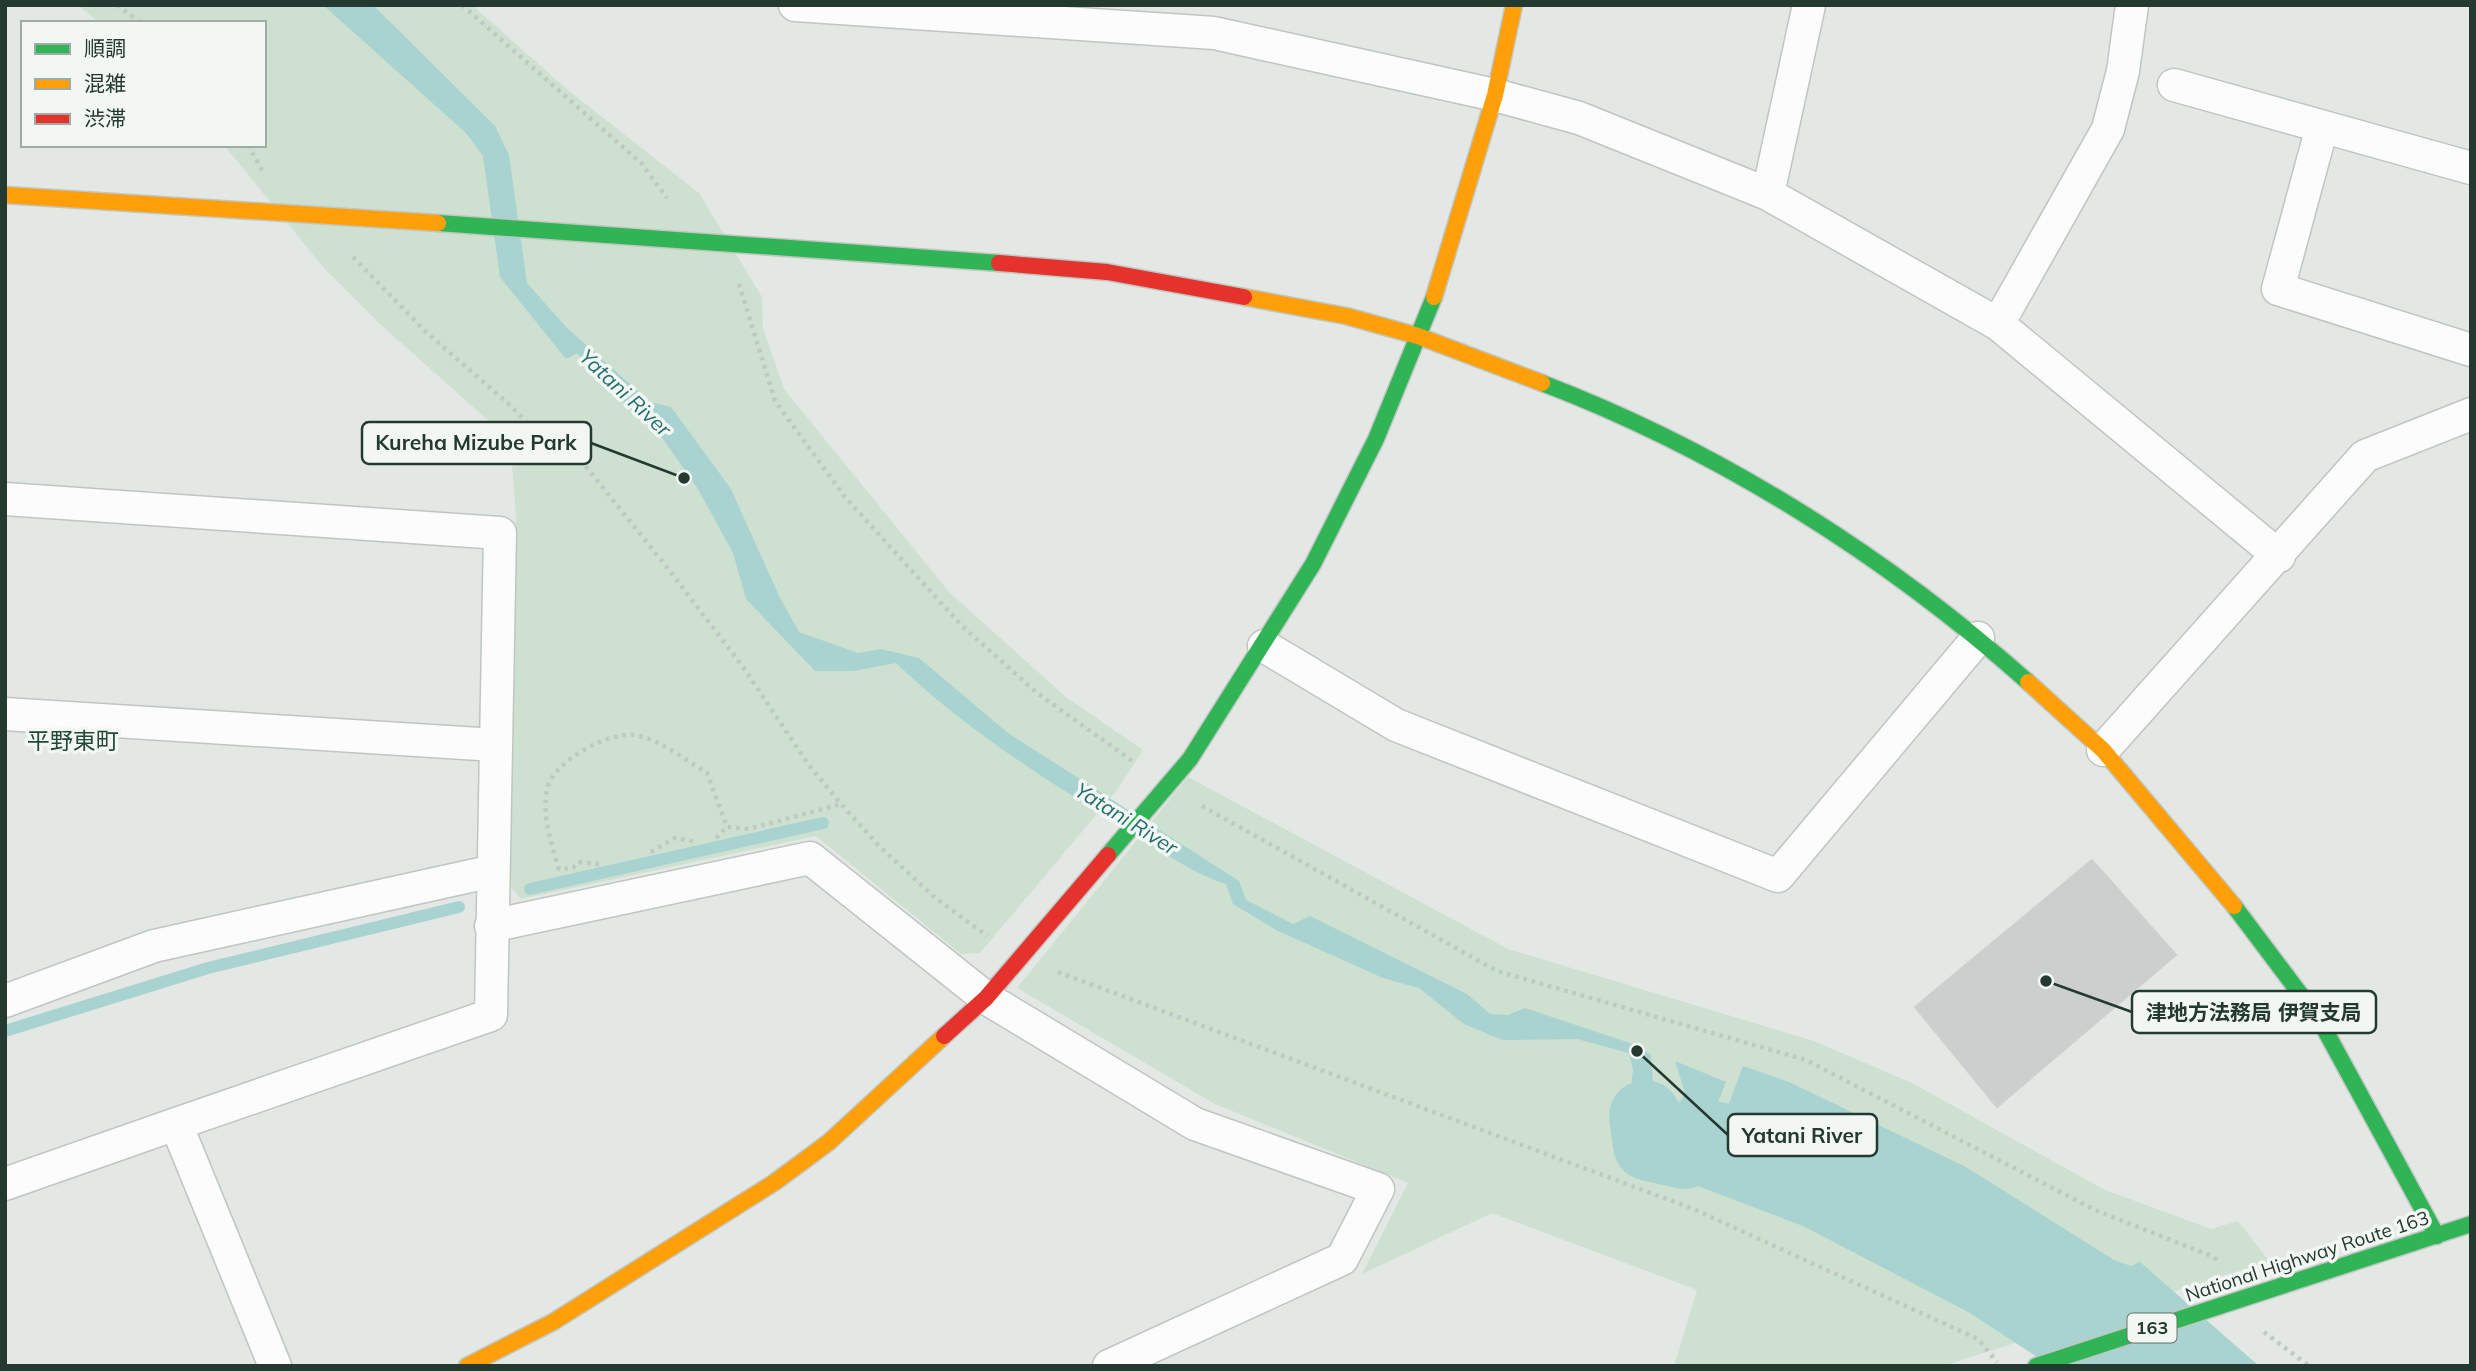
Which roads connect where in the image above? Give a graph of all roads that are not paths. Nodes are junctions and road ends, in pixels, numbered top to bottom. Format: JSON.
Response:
{"nodes":[{"id":1,"x":795,"y":5,"type":"edge"},
{"id":2,"x":1514,"y":5,"type":"edge"},
{"id":3,"x":1809,"y":5,"type":"edge"},
{"id":4,"x":2132,"y":5,"type":"edge"},
{"id":5,"x":1217,"y":19,"type":"edge"},
{"id":6,"x":2174,"y":85,"type":"dead end"},
{"id":7,"x":1495,"y":96,"type":"junction"},
{"id":8,"x":2322,"y":127,"type":"junction"},
{"id":9,"x":2471,"y":168,"type":"edge"},
{"id":10,"x":1768,"y":194,"type":"junction"},
{"id":11,"x":5,"y":195,"type":"edge"},
{"id":12,"x":1998,"y":324,"type":"junction"},
{"id":13,"x":1418,"y":335,"type":"junction"},
{"id":14,"x":2471,"y":350,"type":"edge"},
{"id":15,"x":2471,"y":414,"type":"edge"},
{"id":16,"x":5,"y":499,"type":"edge"},
{"id":17,"x":2279,"y":556,"type":"junction"},
{"id":18,"x":1978,"y":638,"type":"junction"},
{"id":19,"x":1264,"y":646,"type":"junction"},
{"id":20,"x":5,"y":714,"type":"edge"},
{"id":21,"x":495,"y":745,"type":"junction"},
{"id":22,"x":2103,"y":750,"type":"junction"},
{"id":23,"x":492,"y":871,"type":"junction"},
{"id":24,"x":491,"y":926,"type":"junction"},
{"id":25,"x":986,"y":998,"type":"junction"},
{"id":26,"x":5,"y":1001,"type":"edge"},
{"id":27,"x":176,"y":1124,"type":"junction"},
{"id":28,"x":9,"y":1174,"type":"edge"},
{"id":29,"x":2471,"y":1224,"type":"edge"},
{"id":30,"x":2437,"y":1236,"type":"junction"},
{"id":31,"x":275,"y":1366,"type":"edge"},
{"id":32,"x":467,"y":1366,"type":"edge"},
{"id":33,"x":1109,"y":1366,"type":"edge"},
{"id":34,"x":2036,"y":1366,"type":"edge"}],
"edges":[{"from":1,"to":5,"type":"street"},
{"from":2,"to":7,"type":"main road"},
{"from":3,"to":10,"type":"street"},
{"from":4,"to":12,"type":"street"},
{"from":5,"to":7,"type":"street"},
{"from":6,"to":8,"type":"street"},
{"from":7,"to":10,"type":"street"},
{"from":7,"to":13,"type":"main road"},
{"from":8,"to":9,"type":"street"},
{"from":8,"to":14,"type":"street"},
{"from":10,"to":12,"type":"street"},
{"from":11,"to":13,"type":"main road"},
{"from":12,"to":17,"type":"street"},
{"from":13,"to":18,"type":"main road"},
{"from":13,"to":19,"type":"main road"},
{"from":15,"to":17,"type":"street"},
{"from":16,"to":21,"type":"street"},
{"from":17,"to":22,"type":"street"},
{"from":18,"to":19,"type":"street"},
{"from":18,"to":22,"type":"main road"},
{"from":19,"to":25,"type":"main road"},
{"from":20,"to":21,"type":"street"},
{"from":21,"to":23,"type":"street"},
{"from":22,"to":30,"type":"main road"},
{"from":23,"to":24,"type":"street"},
{"from":23,"to":26,"type":"street"},
{"from":24,"to":25,"type":"street"},
{"from":24,"to":27,"type":"street"},
{"from":25,"to":32,"type":"main road"},
{"from":25,"to":33,"type":"street"},
{"from":27,"to":28,"type":"street"},
{"from":27,"to":31,"type":"street"},
{"from":29,"to":30,"type":"main road","name":"National Highway Route 163","number":"163"},
{"from":30,"to":34,"type":"main road","name":"National Highway Route 163","number":"163"}]}
